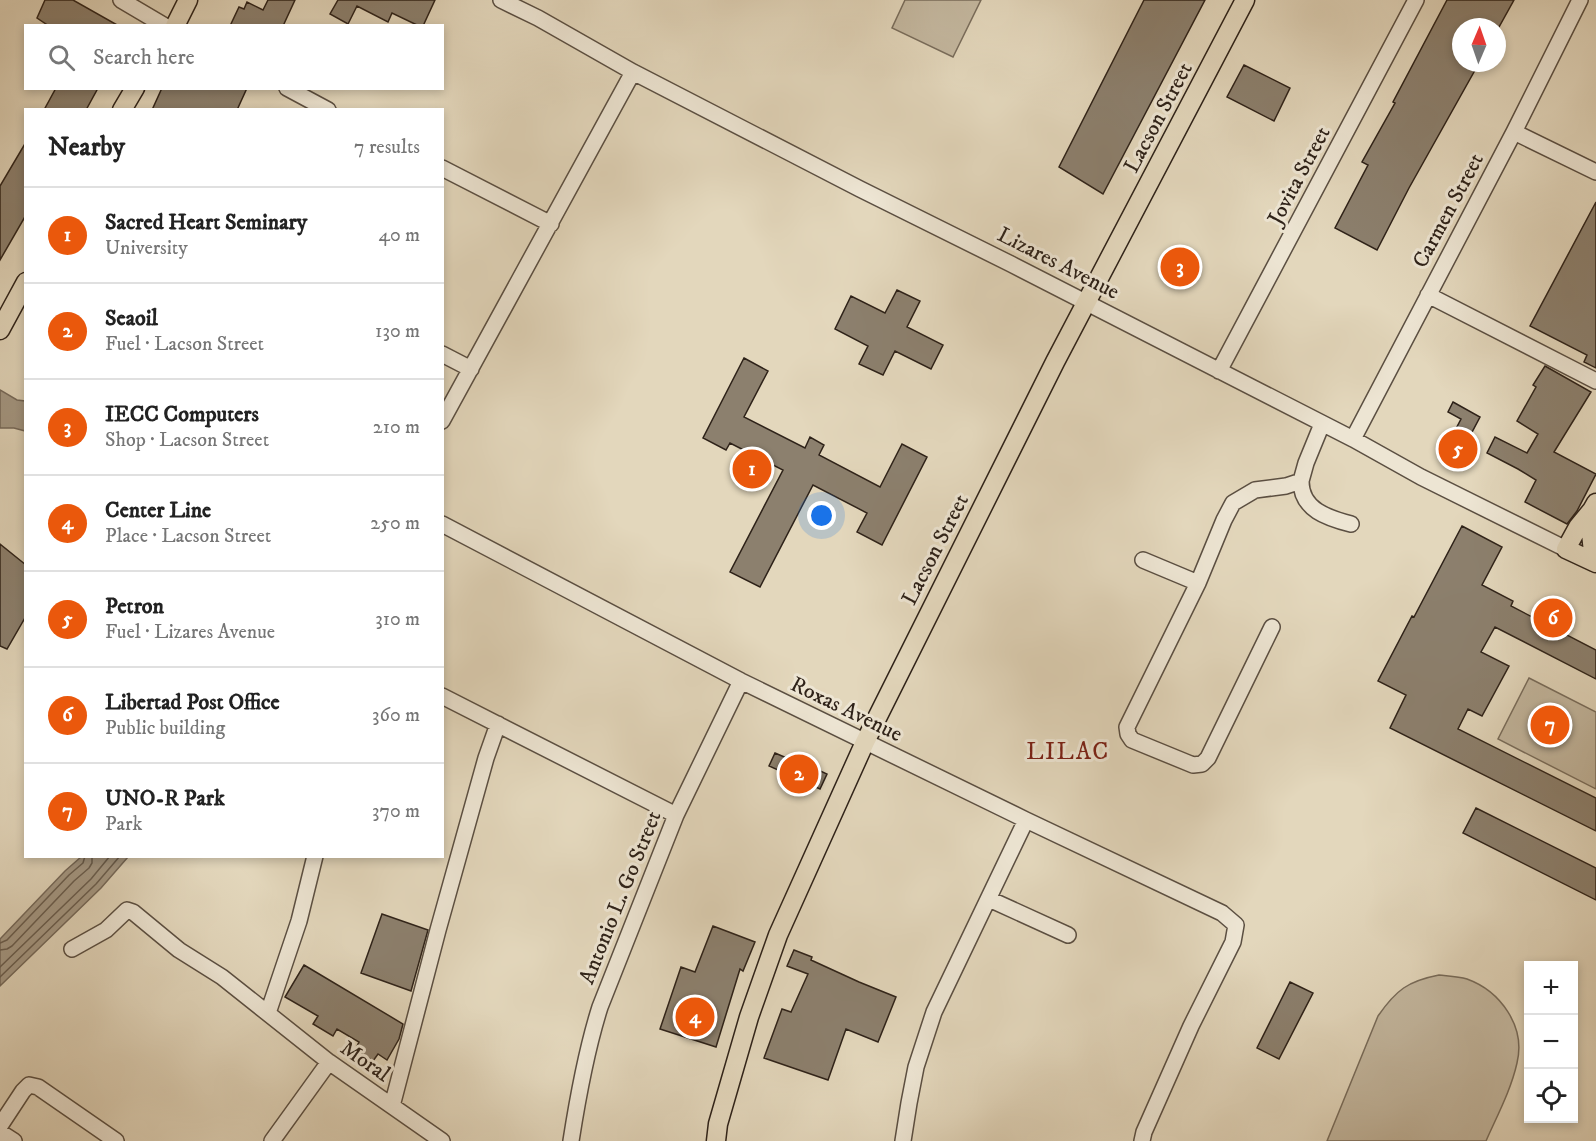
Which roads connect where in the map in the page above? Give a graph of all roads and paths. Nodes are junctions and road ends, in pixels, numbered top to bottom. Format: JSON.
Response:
{"nodes":[{"id":1,"x":121,"y":0,"type":"edge"},
{"id":2,"x":188,"y":0,"type":"edge"},
{"id":3,"x":501,"y":0,"type":"edge"},
{"id":4,"x":1245,"y":0,"type":"edge"},
{"id":5,"x":1416,"y":0,"type":"edge"},
{"id":6,"x":1580,"y":0,"type":"edge"},
{"id":7,"x":162,"y":24,"type":"edge"},
{"id":8,"x":176,"y":24,"type":"edge"},
{"id":9,"x":633,"y":72,"type":"junction"},
{"id":10,"x":134,"y":90,"type":"edge"},
{"id":11,"x":291,"y":90,"type":"edge"},
{"id":12,"x":123,"y":108,"type":"edge"},
{"id":13,"x":324,"y":108,"type":"edge"},
{"id":14,"x":1514,"y":132,"type":"junction"},
{"id":15,"x":444,"y":169,"type":"edge"},
{"id":16,"x":1596,"y":172,"type":"edge"},
{"id":17,"x":551,"y":224,"type":"junction"},
{"id":18,"x":1428,"y":295,"type":"junction"},
{"id":19,"x":21,"y":303,"type":"edge"},
{"id":20,"x":1087,"y":303,"type":"junction"},
{"id":21,"x":0,"y":330,"type":"edge"},
{"id":22,"x":444,"y":355,"type":"edge"},
{"id":23,"x":471,"y":369,"type":"junction"},
{"id":24,"x":1219,"y":371,"type":"junction"},
{"id":25,"x":1596,"y":381,"type":"edge"},
{"id":26,"x":444,"y":417,"type":"edge"},
{"id":27,"x":1322,"y":424,"type":"junction"},
{"id":28,"x":1353,"y":439,"type":"junction"},
{"id":29,"x":1301,"y":481,"type":"junction"},
{"id":30,"x":1594,"y":506,"type":"edge"},
{"id":31,"x":1351,"y":524,"type":"dead end"},
{"id":32,"x":444,"y":525,"type":"edge"},
{"id":33,"x":1566,"y":549,"type":"junction"},
{"id":34,"x":1143,"y":560,"type":"dead end"},
{"id":35,"x":1595,"y":562,"type":"edge"},
{"id":36,"x":1198,"y":583,"type":"junction"},
{"id":37,"x":1272,"y":627,"type":"dead end"},
{"id":38,"x":741,"y":681,"type":"junction"},
{"id":39,"x":444,"y":697,"type":"edge"},
{"id":40,"x":498,"y":724,"type":"junction"},
{"id":41,"x":865,"y":742,"type":"junction"},
{"id":42,"x":676,"y":815,"type":"junction"},
{"id":43,"x":1026,"y":820,"type":"junction"},
{"id":44,"x":315,"y":858,"type":"edge"},
{"id":45,"x":989,"y":899,"type":"junction"},
{"id":46,"x":1068,"y":935,"type":"dead end"},
{"id":47,"x":72,"y":949,"type":"dead end"},
{"id":48,"x":268,"y":1013,"type":"junction"},
{"id":49,"x":329,"y":1062,"type":"junction"},
{"id":50,"x":392,"y":1106,"type":"junction"},
{"id":51,"x":0,"y":1126,"type":"edge"},
{"id":52,"x":0,"y":1132,"type":"edge"},
{"id":53,"x":14,"y":1141,"type":"edge"},
{"id":54,"x":116,"y":1141,"type":"edge"},
{"id":55,"x":272,"y":1141,"type":"edge"},
{"id":56,"x":442,"y":1141,"type":"edge"},
{"id":57,"x":571,"y":1141,"type":"edge"},
{"id":58,"x":716,"y":1141,"type":"edge"},
{"id":59,"x":903,"y":1141,"type":"edge"},
{"id":60,"x":1142,"y":1141,"type":"edge"}],
"edges":[{"from":1,"to":7,"type":"street"},
{"from":2,"to":8,"type":"main road"},
{"from":3,"to":9,"type":"street","name":"Lizares Avenue"},
{"from":4,"to":20,"type":"main road","name":"Lacson Street"},
{"from":5,"to":24,"type":"street","name":"Jovita Street"},
{"from":6,"to":14,"type":"street","name":"Carmen Street"},
{"from":9,"to":17,"type":"street"},
{"from":9,"to":20,"type":"street","name":"Lizares Avenue"},
{"from":10,"to":12,"type":"main road"},
{"from":11,"to":13,"type":"street"},
{"from":14,"to":16,"type":"street"},
{"from":14,"to":18,"type":"street","name":"Carmen Street"},
{"from":15,"to":17,"type":"street"},
{"from":17,"to":23,"type":"street"},
{"from":18,"to":25,"type":"street"},
{"from":18,"to":28,"type":"street","name":"Carmen Street"},
{"from":19,"to":21,"type":"main road"},
{"from":20,"to":24,"type":"street","name":"Lizares Avenue"},
{"from":20,"to":41,"type":"main road","name":"Lacson Street"},
{"from":22,"to":23,"type":"street"},
{"from":23,"to":26,"type":"street"},
{"from":24,"to":27,"type":"street","name":"Lizares Avenue"},
{"from":27,"to":28,"type":"street","name":"Lizares Avenue"},
{"from":27,"to":29,"type":"street"},
{"from":28,"to":33,"type":"street","name":"Lizares Avenue"},
{"from":29,"to":31,"type":"street"},
{"from":29,"to":36,"type":"street"},
{"from":30,"to":33,"type":"main road"},
{"from":30,"to":35,"type":"main road"},
{"from":32,"to":38,"type":"street","name":"Roxas Avenue"},
{"from":33,"to":35,"type":"main road","name":"Lizares Avenue"},
{"from":34,"to":36,"type":"street"},
{"from":36,"to":37,"type":"street"},
{"from":38,"to":41,"type":"street","name":"Roxas Avenue"},
{"from":38,"to":42,"type":"street","name":"Antonio L. Go Street"},
{"from":39,"to":40,"type":"street"},
{"from":40,"to":42,"type":"street"},
{"from":40,"to":50,"type":"street"},
{"from":41,"to":43,"type":"street","name":"Roxas Avenue"},
{"from":41,"to":58,"type":"main road","name":"Lacson Street"},
{"from":42,"to":57,"type":"street","name":"Antonio L. Go Street"},
{"from":43,"to":45,"type":"street"},
{"from":43,"to":60,"type":"street","name":"Roxas Avenue"},
{"from":44,"to":48,"type":"street"},
{"from":45,"to":46,"type":"street"},
{"from":45,"to":59,"type":"street"},
{"from":47,"to":48,"type":"street","name":"Moral"},
{"from":48,"to":49,"type":"street","name":"Moral"},
{"from":49,"to":50,"type":"street","name":"Moral"},
{"from":49,"to":55,"type":"street"},
{"from":50,"to":56,"type":"street","name":"Moral"},
{"from":51,"to":54,"type":"street"},
{"from":52,"to":53,"type":"street"}]}
